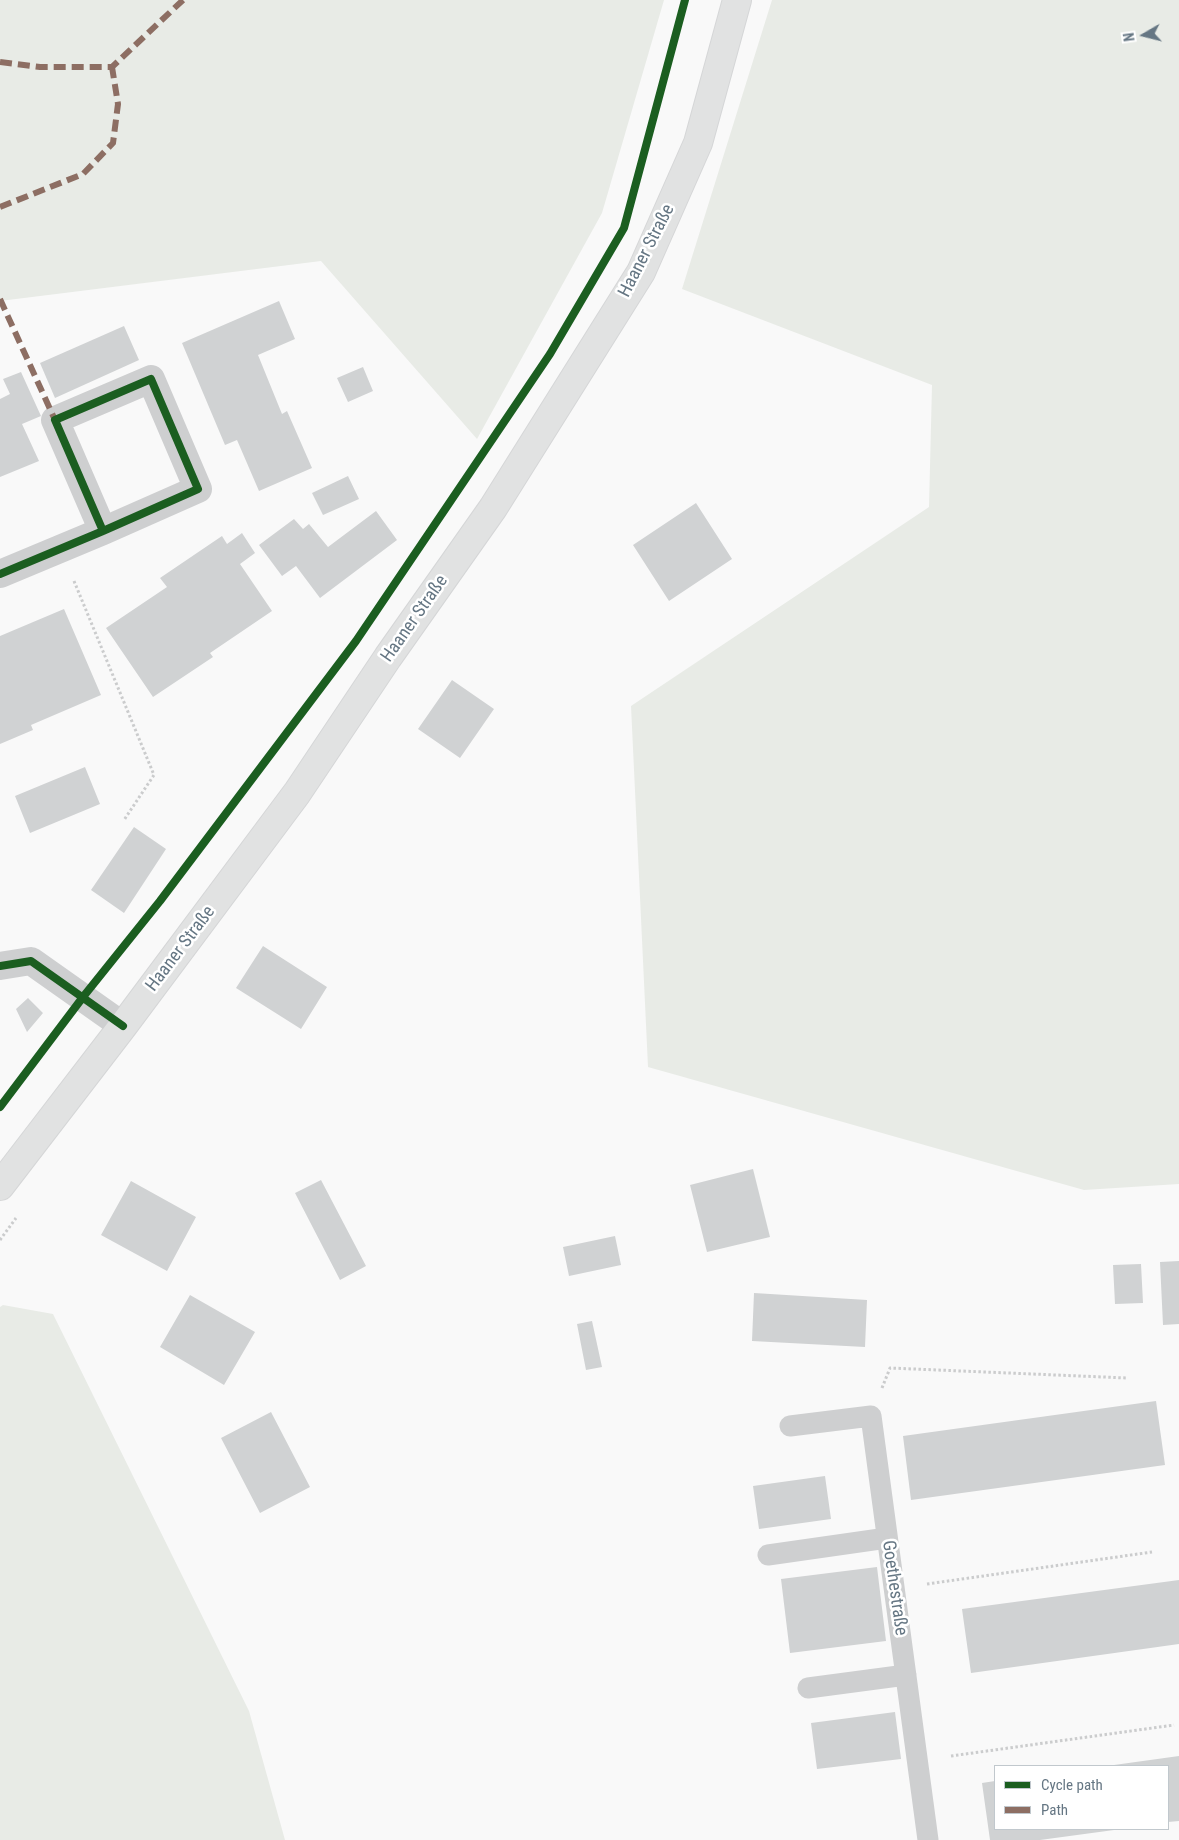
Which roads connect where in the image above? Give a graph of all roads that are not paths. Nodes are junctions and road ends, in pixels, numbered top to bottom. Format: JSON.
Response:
{"nodes":[{"id":1,"x":737,"y":0,"type":"edge"},
{"id":2,"x":103,"y":530,"type":"junction"},
{"id":3,"x":0,"y":574,"type":"edge"},
{"id":4,"x":0,"y":966,"type":"edge"},
{"id":5,"x":123,"y":1026,"type":"junction"},
{"id":6,"x":0,"y":1186,"type":"edge"},
{"id":7,"x":790,"y":1426,"type":"dead end"},
{"id":8,"x":887,"y":1538,"type":"junction"},
{"id":9,"x":768,"y":1555,"type":"dead end"},
{"id":10,"x":906,"y":1675,"type":"junction"},
{"id":11,"x":808,"y":1688,"type":"dead end"},
{"id":12,"x":928,"y":1840,"type":"edge"}],
"edges":[{"from":1,"to":5,"type":"main road","name":"Haaner Straße"},
{"from":2,"to":2,"type":"street"},
{"from":2,"to":3,"type":"street"},
{"from":4,"to":5,"type":"street"},
{"from":5,"to":6,"type":"main road","name":"Haaner Straße"},
{"from":7,"to":8,"type":"lane","name":"Goethestraße"},
{"from":8,"to":9,"type":"lane"},
{"from":8,"to":10,"type":"lane","name":"Goethestraße"},
{"from":10,"to":11,"type":"lane"},
{"from":10,"to":12,"type":"lane","name":"Goethestraße"}]}
